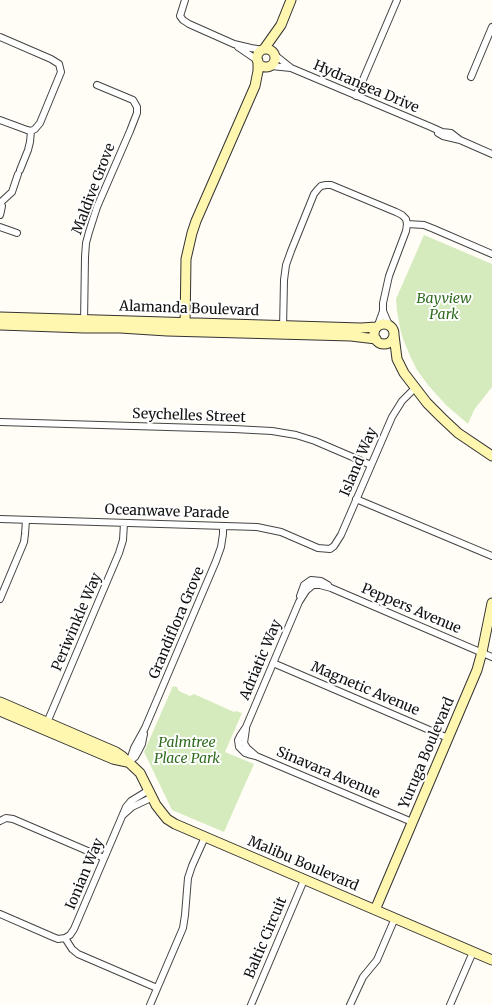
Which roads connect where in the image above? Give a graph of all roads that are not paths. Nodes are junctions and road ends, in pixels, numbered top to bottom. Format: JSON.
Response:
{"nodes":[{"id":1,"x":185,"y":0,"type":"edge"},
{"id":2,"x":291,"y":0,"type":"edge"},
{"id":3,"x":397,"y":0,"type":"edge"},
{"id":4,"x":281,"y":25,"type":"junction"},
{"id":5,"x":492,"y":27,"type":"edge"},
{"id":6,"x":0,"y":37,"type":"edge"},
{"id":7,"x":234,"y":44,"type":"junction"},
{"id":8,"x":263,"y":49,"type":"junction"},
{"id":9,"x":275,"y":54,"type":"junction"},
{"id":10,"x":258,"y":60,"type":"junction"},
{"id":11,"x":270,"y":66,"type":"junction"},
{"id":12,"x":291,"y":68,"type":"junction"},
{"id":13,"x":471,"y":77,"type":"dead end"},
{"id":14,"x":97,"y":85,"type":"dead end"},
{"id":15,"x":255,"y":86,"type":"junction"},
{"id":16,"x":356,"y":96,"type":"junction"},
{"id":17,"x":0,"y":120,"type":"edge"},
{"id":18,"x":31,"y":131,"type":"junction"},
{"id":19,"x":492,"y":154,"type":"edge"},
{"id":20,"x":0,"y":203,"type":"edge"},
{"id":21,"x":0,"y":215,"type":"edge"},
{"id":22,"x":407,"y":224,"type":"junction"},
{"id":23,"x":0,"y":227,"type":"edge"},
{"id":24,"x":17,"y":233,"type":"dead end"},
{"id":25,"x":492,"y":254,"type":"edge"},
{"id":26,"x":383,"y":311,"type":"junction"},
{"id":27,"x":0,"y":317,"type":"edge"},
{"id":28,"x":84,"y":324,"type":"junction"},
{"id":29,"x":0,"y":325,"type":"edge"},
{"id":30,"x":389,"y":325,"type":"junction"},
{"id":31,"x":378,"y":326,"type":"junction"},
{"id":32,"x":185,"y":327,"type":"junction"},
{"id":33,"x":283,"y":330,"type":"junction"},
{"id":34,"x":394,"y":335,"type":"junction"},
{"id":35,"x":378,"y":341,"type":"junction"},
{"id":36,"x":398,"y":359,"type":"junction"},
{"id":37,"x":415,"y":388,"type":"junction"},
{"id":38,"x":0,"y":422,"type":"edge"},
{"id":39,"x":491,"y":454,"type":"edge"},
{"id":40,"x":371,"y":465,"type":"junction"},
{"id":41,"x":356,"y":499,"type":"junction"},
{"id":42,"x":0,"y":519,"type":"edge"},
{"id":43,"x":26,"y":520,"type":"junction"},
{"id":44,"x":124,"y":523,"type":"junction"},
{"id":45,"x":223,"y":526,"type":"junction"},
{"id":46,"x":330,"y":549,"type":"joint"},
{"id":47,"x":492,"y":556,"type":"edge"},
{"id":48,"x":312,"y":582,"type":"joint"},
{"id":49,"x":0,"y":599,"type":"edge"},
{"id":50,"x":492,"y":603,"type":"edge"},
{"id":51,"x":482,"y":652,"type":"junction"},
{"id":52,"x":492,"y":657,"type":"edge"},
{"id":53,"x":273,"y":663,"type":"junction"},
{"id":54,"x":0,"y":702,"type":"edge"},
{"id":55,"x":0,"y":711,"type":"edge"},
{"id":56,"x":46,"y":726,"type":"junction"},
{"id":57,"x":448,"y":738,"type":"junction"},
{"id":58,"x":242,"y":745,"type":"joint"},
{"id":59,"x":129,"y":763,"type":"junction"},
{"id":60,"x":151,"y":794,"type":"junction"},
{"id":61,"x":0,"y":821,"type":"edge"},
{"id":62,"x":412,"y":822,"type":"junction"},
{"id":63,"x":205,"y":837,"type":"junction"},
{"id":64,"x":104,"y":858,"type":"junction"},
{"id":65,"x":304,"y":880,"type":"junction"},
{"id":66,"x":375,"y":910,"type":"junction"},
{"id":67,"x":0,"y":914,"type":"edge"},
{"id":68,"x":395,"y":918,"type":"junction"},
{"id":69,"x":66,"y":938,"type":"junction"},
{"id":70,"x":473,"y":952,"type":"junction"},
{"id":71,"x":492,"y":960,"type":"edge"},
{"id":72,"x":157,"y":988,"type":"junction"},
{"id":73,"x":150,"y":1005,"type":"edge"},
{"id":74,"x":251,"y":1005,"type":"edge"},
{"id":75,"x":350,"y":1005,"type":"edge"},
{"id":76,"x":450,"y":1005,"type":"edge"}],
"edges":[{"from":1,"to":7,"type":"street"},
{"from":2,"to":4,"type":"street"},
{"from":3,"to":16,"type":"street"},
{"from":4,"to":8,"type":"street"},
{"from":4,"to":9,"type":"street"},
{"from":5,"to":13,"type":"street"},
{"from":6,"to":18,"type":"street"},
{"from":7,"to":8,"type":"street"},
{"from":7,"to":10,"type":"street"},
{"from":8,"to":9,"type":"street"},
{"from":8,"to":10,"type":"street"},
{"from":9,"to":11,"type":"street"},
{"from":9,"to":12,"type":"street","name":"Hydrangea Drive"},
{"from":10,"to":11,"type":"street"},
{"from":10,"to":15,"type":"street"},
{"from":11,"to":12,"type":"street","name":"Hydrangea Drive"},
{"from":11,"to":15,"type":"street"},
{"from":12,"to":16,"type":"street","name":"Hydrangea Drive"},
{"from":14,"to":28,"type":"street","name":"Maldive Grove"},
{"from":15,"to":32,"type":"street"},
{"from":16,"to":19,"type":"street","name":"Hydrangea Drive"},
{"from":17,"to":18,"type":"street"},
{"from":18,"to":20,"type":"street"},
{"from":20,"to":21,"type":"street"},
{"from":22,"to":25,"type":"street"},
{"from":22,"to":26,"type":"street"},
{"from":22,"to":33,"type":"street"},
{"from":23,"to":24,"type":"street"},
{"from":26,"to":30,"type":"street"},
{"from":26,"to":31,"type":"street"},
{"from":27,"to":28,"type":"street","name":"Alamanda Boulevard"},
{"from":28,"to":29,"type":"street","name":"Alamanda Boulevard"},
{"from":28,"to":32,"type":"street","name":"Alamanda Boulevard"},
{"from":30,"to":31,"type":"street"},
{"from":30,"to":34,"type":"street"},
{"from":31,"to":33,"type":"street","name":"Alamanda Boulevard"},
{"from":31,"to":35,"type":"street"},
{"from":32,"to":33,"type":"street","name":"Alamanda Boulevard"},
{"from":33,"to":35,"type":"street","name":"Alamanda Boulevard"},
{"from":34,"to":35,"type":"street"},
{"from":34,"to":36,"type":"street"},
{"from":35,"to":36,"type":"street"},
{"from":36,"to":37,"type":"street"},
{"from":37,"to":39,"type":"street"},
{"from":37,"to":40,"type":"street","name":"Island Way"},
{"from":38,"to":40,"type":"street","name":"Seychelles Street"},
{"from":40,"to":41,"type":"street","name":"Island Way"},
{"from":41,"to":46,"type":"street","name":"Island Way"},
{"from":41,"to":47,"type":"street"},
{"from":42,"to":43,"type":"street","name":"Oceanwave Parade"},
{"from":43,"to":44,"type":"street","name":"Oceanwave Parade"},
{"from":43,"to":49,"type":"street"},
{"from":44,"to":45,"type":"street","name":"Oceanwave Parade"},
{"from":44,"to":56,"type":"street","name":"Periwinkle Way"},
{"from":45,"to":46,"type":"street","name":"Oceanwave Parade"},
{"from":45,"to":59,"type":"street","name":"Grandiflora Grove"},
{"from":48,"to":51,"type":"street","name":"Peppers Avenue"},
{"from":48,"to":53,"type":"street","name":"Adriatic Way"},
{"from":50,"to":51,"type":"street","name":"Yuruga Boulevard"},
{"from":51,"to":52,"type":"street","name":"Peppers Avenue"},
{"from":51,"to":57,"type":"street","name":"Yuruga Boulevard"},
{"from":53,"to":57,"type":"street","name":"Magnetic Avenue"},
{"from":53,"to":58,"type":"street","name":"Adriatic Way"},
{"from":54,"to":56,"type":"street"},
{"from":55,"to":56,"type":"street"},
{"from":56,"to":59,"type":"street"},
{"from":57,"to":62,"type":"street","name":"Yuruga Boulevard"},
{"from":58,"to":62,"type":"street","name":"Sinavara Avenue"},
{"from":59,"to":60,"type":"street","name":"Malibu Boulevard"},
{"from":60,"to":63,"type":"street","name":"Malibu Boulevard"},
{"from":60,"to":64,"type":"street","name":"Ionian Way"},
{"from":61,"to":64,"type":"street"},
{"from":62,"to":66,"type":"street","name":"Yuruga Boulevard"},
{"from":63,"to":65,"type":"street","name":"Malibu Boulevard"},
{"from":63,"to":72,"type":"street"},
{"from":64,"to":69,"type":"street","name":"Ionian Way"},
{"from":65,"to":66,"type":"street","name":"Malibu Boulevard"},
{"from":65,"to":74,"type":"street","name":"Baltic Circuit"},
{"from":66,"to":68,"type":"street","name":"Malibu Boulevard"},
{"from":67,"to":69,"type":"street"},
{"from":68,"to":70,"type":"street","name":"Malibu Boulevard"},
{"from":68,"to":75,"type":"street"},
{"from":69,"to":72,"type":"street"},
{"from":70,"to":71,"type":"street","name":"Malibu Boulevard"},
{"from":70,"to":76,"type":"street"},
{"from":72,"to":73,"type":"street"}]}
